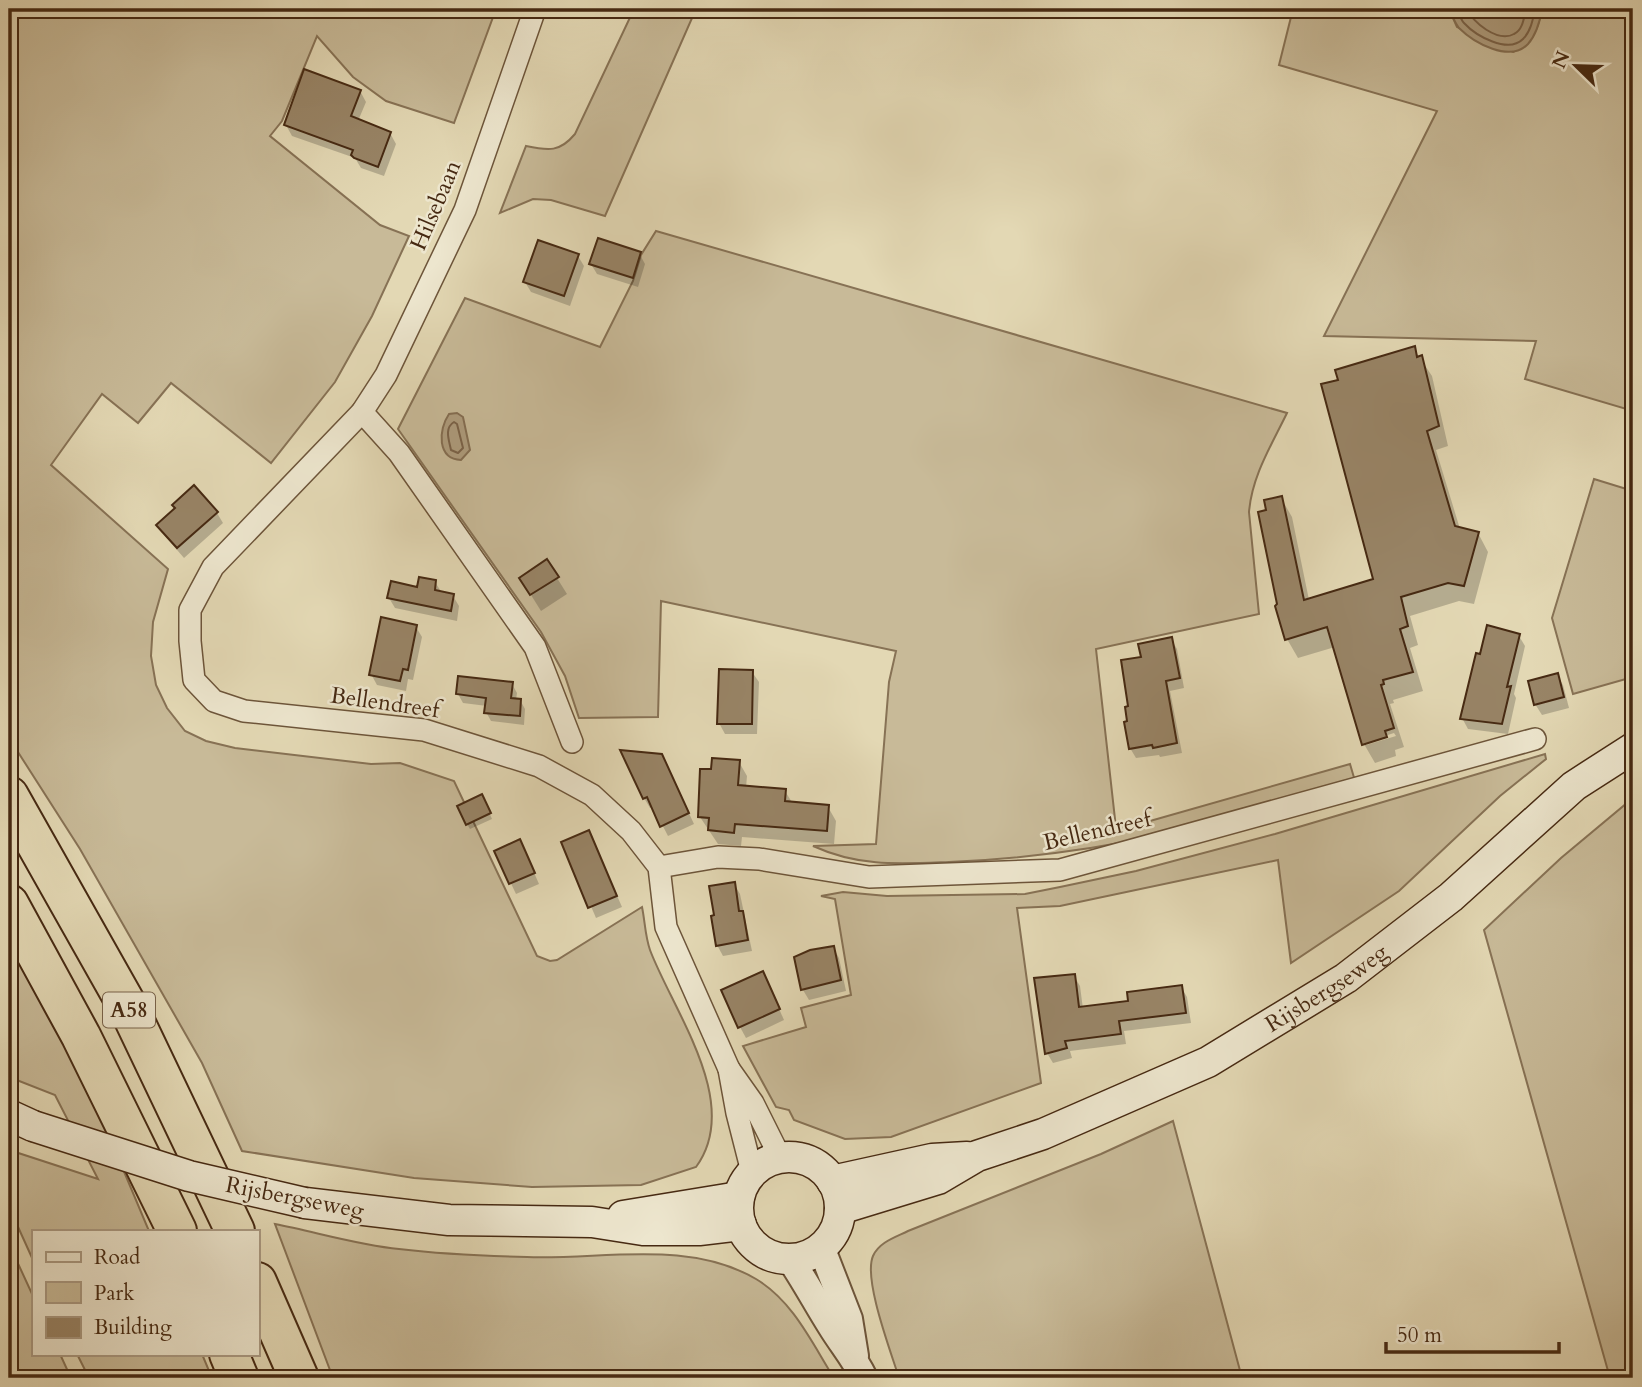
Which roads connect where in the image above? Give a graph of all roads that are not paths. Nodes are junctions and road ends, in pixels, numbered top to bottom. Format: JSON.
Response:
{"nodes":[{"id":1,"x":535,"y":9,"type":"edge"},
{"id":2,"x":362,"y":411,"type":"junction"},
{"id":3,"x":190,"y":641,"type":"joint"},
{"id":4,"x":1535,"y":739,"type":"dead end"},
{"id":5,"x":572,"y":742,"type":"dead end"},
{"id":6,"x":1633,"y":748,"type":"edge"},
{"id":7,"x":9,"y":796,"type":"edge"},
{"id":8,"x":659,"y":867,"type":"junction"},
{"id":9,"x":9,"y":904,"type":"edge"},
{"id":10,"x":729,"y":1069,"type":"junction"},
{"id":11,"x":21,"y":1120,"type":"edge"},
{"id":12,"x":977,"y":1156,"type":"junction"},
{"id":13,"x":780,"y":1157,"type":"junction"},
{"id":14,"x":832,"y":1181,"type":"junction"},
{"id":15,"x":744,"y":1198,"type":"junction"},
{"id":16,"x":839,"y":1209,"type":"junction"},
{"id":17,"x":177,"y":1230,"type":"edge"},
{"id":18,"x":235,"y":1230,"type":"edge"},
{"id":19,"x":821,"y":1247,"type":"junction"},
{"id":20,"x":790,"y":1259,"type":"junction"},
{"id":21,"x":259,"y":1287,"type":"edge"},
{"id":22,"x":230,"y":1356,"type":"edge"},
{"id":23,"x":860,"y":1370,"type":"edge"},
{"id":24,"x":239,"y":1378,"type":"edge"},
{"id":25,"x":299,"y":1378,"type":"edge"}],
"edges":[{"from":1,"to":2,"type":"street","name":"Hilsebaan"},
{"from":2,"to":3,"type":"street","name":"Hilsebaan"},
{"from":2,"to":5,"type":"street"},
{"from":3,"to":8,"type":"street","name":"Bellendreef"},
{"from":4,"to":8,"type":"street","name":"Bellendreef"},
{"from":6,"to":12,"type":"main road","name":"Rijsbergseweg"},
{"from":7,"to":18,"type":"highway","number":"A58"},
{"from":8,"to":10,"type":"street"},
{"from":9,"to":17,"type":"highway","number":"A58"},
{"from":10,"to":13,"type":"street"},
{"from":10,"to":15,"type":"street"},
{"from":11,"to":15,"type":"main road","name":"Rijsbergseweg","bridge":true},
{"from":12,"to":14,"type":"main road","name":"Rijsbergseweg"},
{"from":12,"to":16,"type":"main road","name":"Rijsbergseweg"},
{"from":13,"to":14,"type":"main road"},
{"from":13,"to":15,"type":"main road"},
{"from":14,"to":16,"type":"main road"},
{"from":15,"to":20,"type":"main road"},
{"from":16,"to":19,"type":"main road"},
{"from":19,"to":20,"type":"main road"},
{"from":19,"to":23,"type":"street"},
{"from":20,"to":23,"type":"street"},
{"from":21,"to":25,"type":"highway"},
{"from":22,"to":24,"type":"highway"}]}
